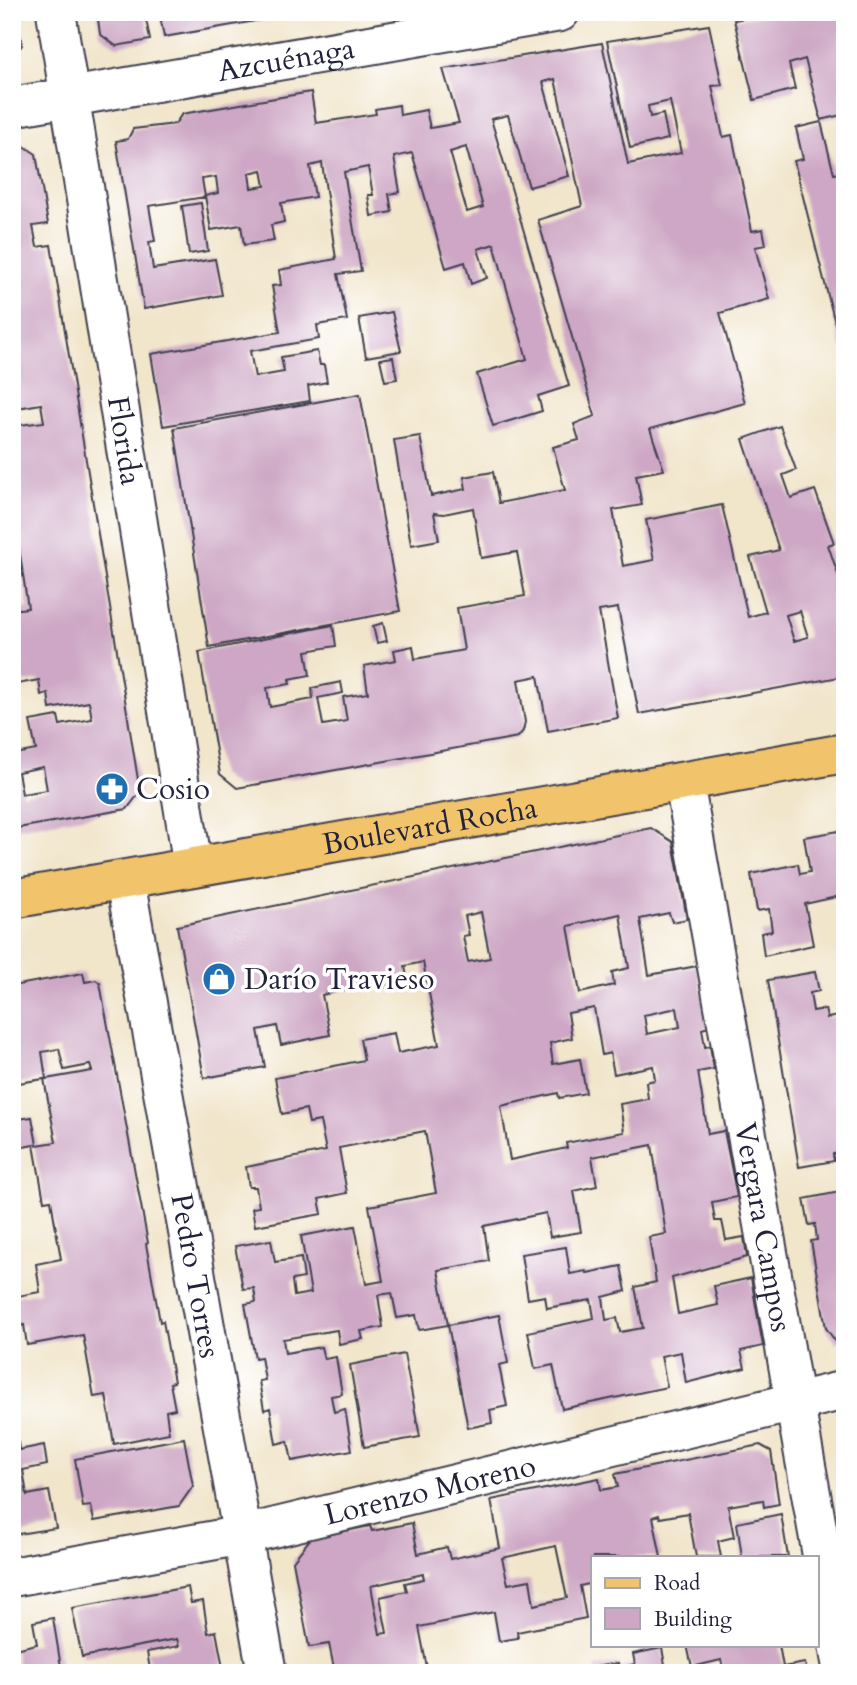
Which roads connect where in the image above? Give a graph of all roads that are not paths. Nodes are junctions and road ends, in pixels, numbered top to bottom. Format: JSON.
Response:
{"nodes":[{"id":1,"x":56,"y":12,"type":"edge"},
{"id":2,"x":559,"y":12,"type":"edge"},
{"id":3,"x":70,"y":97,"type":"junction"},
{"id":4,"x":12,"y":107,"type":"edge"},
{"id":5,"x":845,"y":753,"type":"edge"},
{"id":6,"x":684,"y":782,"type":"junction"},
{"id":7,"x":193,"y":867,"type":"junction"},
{"id":8,"x":125,"y":880,"type":"junction"},
{"id":9,"x":12,"y":899,"type":"edge"},
{"id":10,"x":845,"y":1390,"type":"edge"},
{"id":11,"x":796,"y":1403,"type":"junction"},
{"id":12,"x":243,"y":1535,"type":"junction"},
{"id":13,"x":12,"y":1577,"type":"edge"},
{"id":14,"x":267,"y":1673,"type":"edge"},
{"id":15,"x":843,"y":1673,"type":"edge"}],
"edges":[{"from":1,"to":3,"type":"street","name":"Florida"},
{"from":2,"to":3,"type":"street","name":"Azcuénaga"},
{"from":3,"to":4,"type":"street","name":"Azcuénaga"},
{"from":3,"to":7,"type":"street","name":"Florida"},
{"from":5,"to":6,"type":"main road","name":"Boulevard Rocha"},
{"from":6,"to":7,"type":"main road","name":"Boulevard Rocha"},
{"from":6,"to":11,"type":"street","name":"Vergara Campos"},
{"from":7,"to":8,"type":"main road","name":"Boulevard Rocha"},
{"from":8,"to":9,"type":"main road","name":"Boulevard Rocha"},
{"from":8,"to":12,"type":"street","name":"Pedro Torres"},
{"from":10,"to":11,"type":"street","name":"Lorenzo Moreno"},
{"from":11,"to":12,"type":"street","name":"Lorenzo Moreno"},
{"from":11,"to":15,"type":"street","name":"Vergara Campos"},
{"from":12,"to":13,"type":"street","name":"Lorenzo Moreno"},
{"from":12,"to":14,"type":"street","name":"Pedro Torres"}]}
